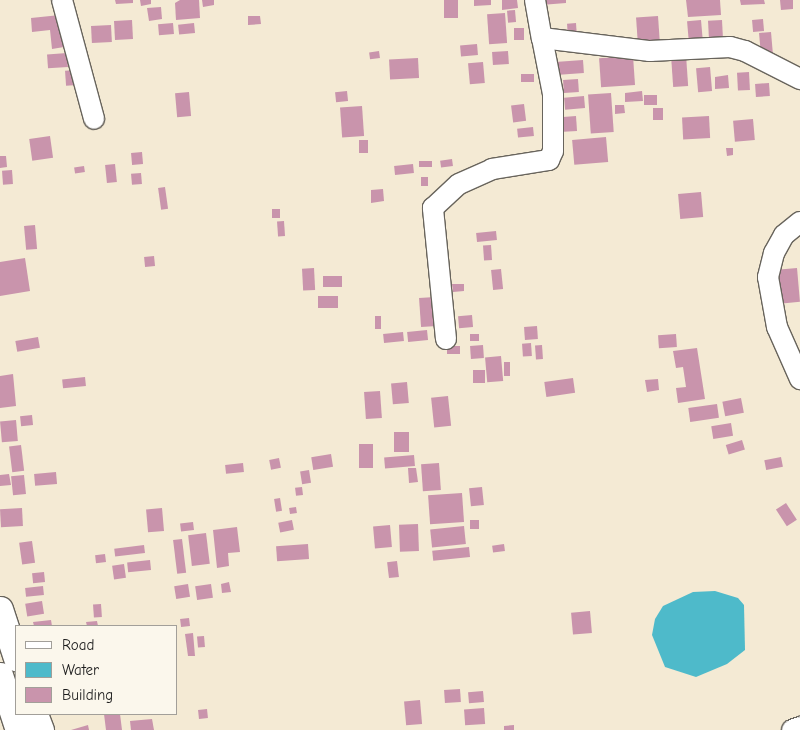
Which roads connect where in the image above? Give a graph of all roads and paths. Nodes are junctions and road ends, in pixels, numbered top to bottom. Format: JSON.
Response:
{"nodes":[{"id":1,"x":62,"y":0,"type":"edge"},
{"id":2,"x":535,"y":0,"type":"edge"},
{"id":3,"x":542,"y":38,"type":"junction"},
{"id":4,"x":800,"y":79,"type":"edge"},
{"id":5,"x":94,"y":119,"type":"dead end"},
{"id":6,"x":800,"y":222,"type":"edge"},
{"id":7,"x":446,"y":338,"type":"dead end"},
{"id":8,"x":800,"y":379,"type":"edge"},
{"id":9,"x":0,"y":609,"type":"edge"},
{"id":10,"x":15,"y":655,"type":"edge"},
{"id":11,"x":0,"y":675,"type":"edge"},
{"id":12,"x":6,"y":699,"type":"edge"},
{"id":13,"x":35,"y":715,"type":"edge"},
{"id":14,"x":800,"y":727,"type":"edge"},
{"id":15,"x":18,"y":730,"type":"edge"},
{"id":16,"x":41,"y":730,"type":"edge"},
{"id":17,"x":792,"y":730,"type":"edge"}],
"edges":[{"from":1,"to":5,"type":"street"},
{"from":2,"to":3,"type":"street"},
{"from":3,"to":4,"type":"street"},
{"from":3,"to":7,"type":"street"},
{"from":6,"to":8,"type":"street"},
{"from":9,"to":10,"type":"main road"},
{"from":11,"to":12,"type":"main road"},
{"from":12,"to":15,"type":"main road"},
{"from":13,"to":16,"type":"main road"},
{"from":14,"to":17,"type":"street"}]}
